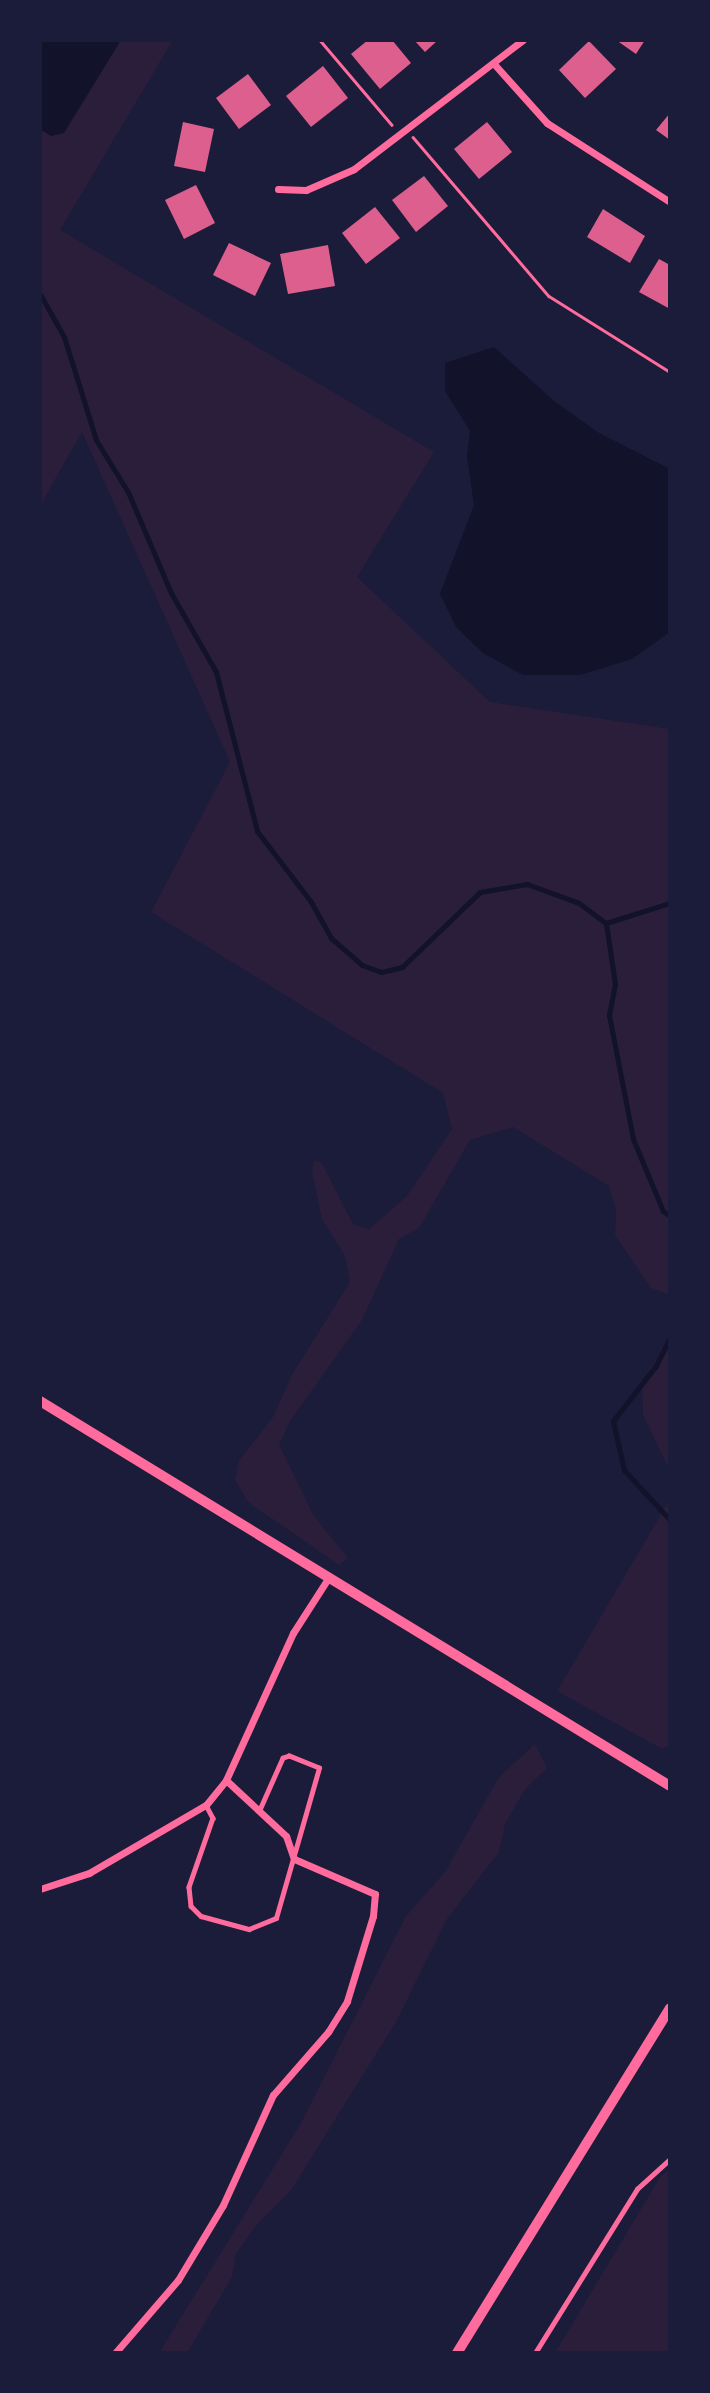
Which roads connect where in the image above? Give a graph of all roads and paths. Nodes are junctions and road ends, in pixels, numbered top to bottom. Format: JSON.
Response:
{"nodes":[{"id":1,"x":320,"y":40,"type":"edge"},
{"id":2,"x":523,"y":40,"type":"edge"},
{"id":3,"x":495,"y":65,"type":"junction"},
{"id":4,"x":408,"y":133,"type":"junction"},
{"id":5,"x":278,"y":189,"type":"dead end"},
{"id":6,"x":670,"y":202,"type":"edge"},
{"id":7,"x":670,"y":372,"type":"edge"},
{"id":8,"x":40,"y":1401,"type":"edge"},
{"id":9,"x":329,"y":1577,"type":"junction"},
{"id":10,"x":226,"y":1780,"type":"junction"},
{"id":11,"x":670,"y":1786,"type":"edge"},
{"id":12,"x":206,"y":1805,"type":"junction"},
{"id":13,"x":259,"y":1811,"type":"junction"},
{"id":14,"x":294,"y":1859,"type":"junction"},
{"id":15,"x":40,"y":1889,"type":"edge"},
{"id":16,"x":670,"y":2008,"type":"edge"},
{"id":17,"x":670,"y":2159,"type":"edge"},
{"id":18,"x":115,"y":2353,"type":"edge"},
{"id":19,"x":457,"y":2353,"type":"edge"},
{"id":20,"x":535,"y":2353,"type":"edge"}],
"edges":[{"from":1,"to":4,"type":"path"},
{"from":2,"to":3,"type":"street"},
{"from":3,"to":4,"type":"street"},
{"from":3,"to":6,"type":"street"},
{"from":4,"to":5,"type":"street"},
{"from":4,"to":7,"type":"path"},
{"from":8,"to":9,"type":"street"},
{"from":9,"to":10,"type":"street"},
{"from":9,"to":11,"type":"street"},
{"from":10,"to":12,"type":"street"},
{"from":10,"to":13,"type":"street"},
{"from":12,"to":14,"type":"lane"},
{"from":12,"to":15,"type":"street"},
{"from":13,"to":14,"type":"street"},
{"from":13,"to":14,"type":"lane"},
{"from":14,"to":18,"type":"street"},
{"from":16,"to":19,"type":"street"},
{"from":17,"to":20,"type":"lane"}]}
